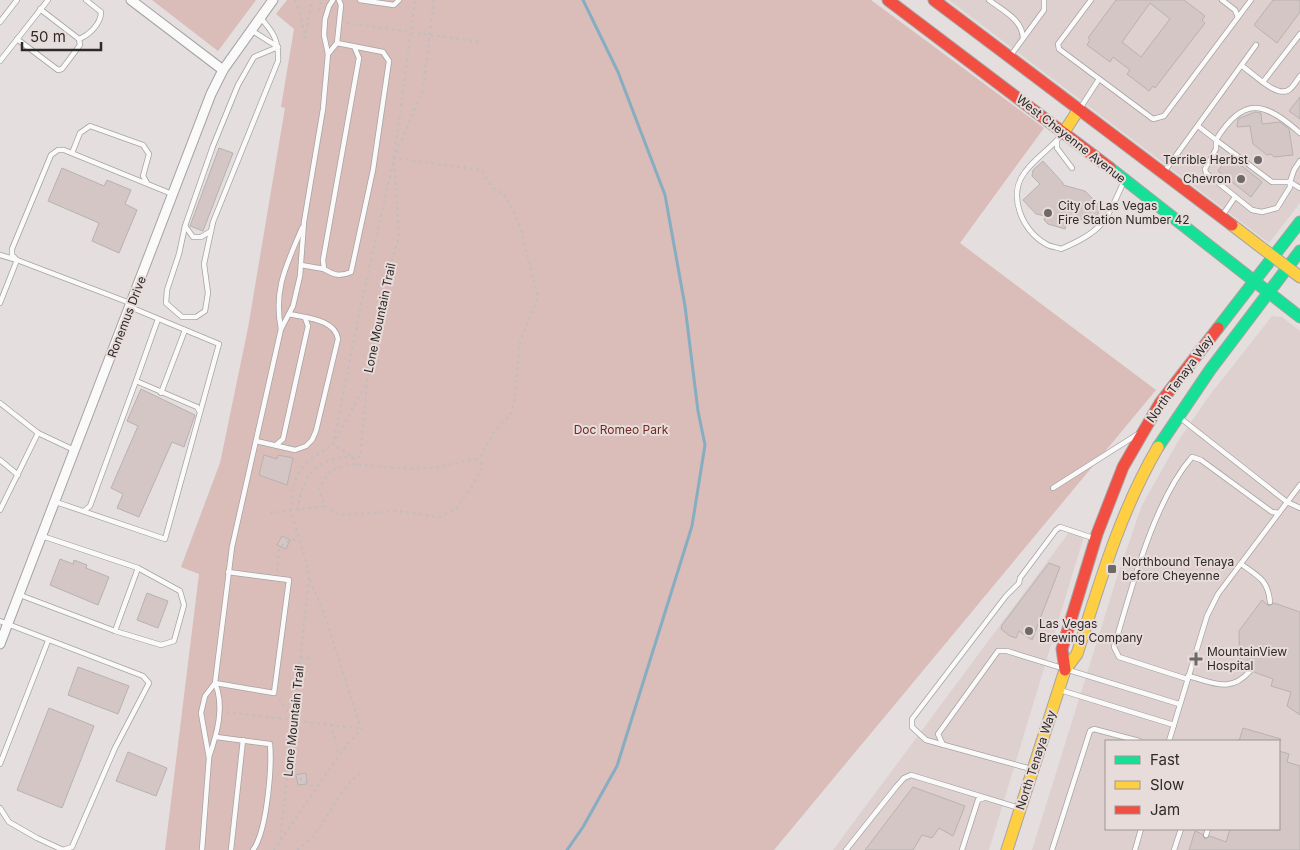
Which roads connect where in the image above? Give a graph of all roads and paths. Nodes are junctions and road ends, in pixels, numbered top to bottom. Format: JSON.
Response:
{"nodes":[{"id":1,"x":17,"y":0,"type":"edge"},
{"id":2,"x":48,"y":0,"type":"edge"},
{"id":3,"x":86,"y":0,"type":"edge"},
{"id":4,"x":131,"y":0,"type":"edge"},
{"id":5,"x":273,"y":0,"type":"edge"},
{"id":6,"x":295,"y":0,"type":"edge"},
{"id":7,"x":312,"y":0,"type":"edge"},
{"id":8,"x":321,"y":0,"type":"edge"},
{"id":9,"x":333,"y":0,"type":"edge"},
{"id":10,"x":339,"y":0,"type":"edge"},
{"id":11,"x":360,"y":0,"type":"edge"},
{"id":12,"x":400,"y":0,"type":"edge"},
{"id":13,"x":416,"y":0,"type":"edge"},
{"id":14,"x":434,"y":0,"type":"edge"},
{"id":15,"x":888,"y":0,"type":"edge"},
{"id":16,"x":934,"y":0,"type":"edge"},
{"id":17,"x":989,"y":0,"type":"edge"},
{"id":18,"x":1044,"y":0,"type":"edge"},
{"id":19,"x":1091,"y":0,"type":"edge"},
{"id":20,"x":1222,"y":0,"type":"edge"},
{"id":21,"x":1251,"y":0,"type":"edge"},
{"id":22,"x":368,"y":1,"type":"edge"},
{"id":23,"x":40,"y":10,"type":"junction"},
{"id":24,"x":260,"y":17,"type":"junction"},
{"id":25,"x":1238,"y":17,"type":"junction"},
{"id":26,"x":325,"y":19,"type":"junction"},
{"id":27,"x":0,"y":22,"type":"edge"},
{"id":28,"x":340,"y":22,"type":"junction"},
{"id":29,"x":251,"y":30,"type":"junction"},
{"id":30,"x":411,"y":32,"type":"junction"},
{"id":31,"x":1300,"y":34,"type":"edge"},
{"id":32,"x":430,"y":35,"type":"junction"},
{"id":33,"x":1023,"y":38,"type":"junction"},
{"id":34,"x":17,"y":39,"type":"junction"},
{"id":35,"x":79,"y":39,"type":"junction"},
{"id":36,"x":481,"y":42,"type":"dead end"},
{"id":37,"x":1294,"y":42,"type":"junction"},
{"id":38,"x":337,"y":43,"type":"junction"},
{"id":39,"x":1256,"y":45,"type":"dead end"},
{"id":40,"x":354,"y":46,"type":"junction"},
{"id":41,"x":278,"y":47,"type":"junction"},
{"id":42,"x":1300,"y":47,"type":"edge"},
{"id":43,"x":328,"y":54,"type":"junction"},
{"id":44,"x":1010,"y":57,"type":"junction"},
{"id":45,"x":0,"y":61,"type":"edge"},
{"id":46,"x":1242,"y":66,"type":"junction"},
{"id":47,"x":223,"y":70,"type":"junction"},
{"id":48,"x":1300,"y":76,"type":"edge"},
{"id":49,"x":1099,"y":79,"type":"junction"},
{"id":50,"x":1263,"y":82,"type":"junction"},
{"id":51,"x":1079,"y":109,"type":"junction"},
{"id":52,"x":1198,"y":126,"type":"junction"},
{"id":53,"x":1300,"y":133,"type":"edge"},
{"id":54,"x":1060,"y":137,"type":"junction"},
{"id":55,"x":1216,"y":140,"type":"junction"},
{"id":56,"x":72,"y":153,"type":"junction"},
{"id":57,"x":394,"y":158,"type":"junction"},
{"id":58,"x":1300,"y":162,"type":"edge"},
{"id":59,"x":1072,"y":168,"type":"dead end"},
{"id":60,"x":1163,"y":173,"type":"junction"},
{"id":61,"x":1125,"y":180,"type":"junction"},
{"id":62,"x":1290,"y":182,"type":"junction"},
{"id":63,"x":148,"y":184,"type":"junction"},
{"id":64,"x":1300,"y":188,"type":"edge"},
{"id":65,"x":173,"y":194,"type":"junction"},
{"id":66,"x":1236,"y":197,"type":"junction"},
{"id":67,"x":1222,"y":217,"type":"junction"},
{"id":68,"x":304,"y":222,"type":"junction"},
{"id":69,"x":1300,"y":222,"type":"edge"},
{"id":70,"x":184,"y":226,"type":"junction"},
{"id":71,"x":211,"y":231,"type":"junction"},
{"id":72,"x":1300,"y":251,"type":"edge"},
{"id":73,"x":0,"y":255,"type":"edge"},
{"id":74,"x":1274,"y":256,"type":"junction"},
{"id":75,"x":17,"y":260,"type":"junction"},
{"id":76,"x":301,"y":265,"type":"junction"},
{"id":77,"x":1288,"y":267,"type":"junction"},
{"id":78,"x":324,"y":269,"type":"junction"},
{"id":79,"x":1300,"y":277,"type":"edge"},
{"id":80,"x":1253,"y":281,"type":"junction"},
{"id":81,"x":1268,"y":292,"type":"junction"},
{"id":82,"x":0,"y":303,"type":"edge"},
{"id":83,"x":131,"y":305,"type":"junction"},
{"id":84,"x":289,"y":314,"type":"junction"},
{"id":85,"x":1300,"y":317,"type":"edge"},
{"id":86,"x":158,"y":318,"type":"junction"},
{"id":87,"x":305,"y":318,"type":"junction"},
{"id":88,"x":281,"y":329,"type":"junction"},
{"id":89,"x":184,"y":330,"type":"junction"},
{"id":90,"x":136,"y":381,"type":"junction"},
{"id":91,"x":367,"y":382,"type":"junction"},
{"id":92,"x":161,"y":392,"type":"junction"},
{"id":93,"x":0,"y":403,"type":"edge"},
{"id":94,"x":200,"y":412,"type":"junction"},
{"id":95,"x":1176,"y":415,"type":"junction"},
{"id":96,"x":1143,"y":431,"type":"junction"},
{"id":97,"x":38,"y":433,"type":"junction"},
{"id":98,"x":256,"y":441,"type":"junction"},
{"id":99,"x":334,"y":444,"type":"junction"},
{"id":100,"x":276,"y":446,"type":"junction"},
{"id":101,"x":75,"y":450,"type":"junction"},
{"id":102,"x":353,"y":457,"type":"junction"},
{"id":103,"x":0,"y":460,"type":"edge"},
{"id":104,"x":479,"y":460,"type":"junction"},
{"id":105,"x":357,"y":466,"type":"junction"},
{"id":106,"x":18,"y":475,"type":"junction"},
{"id":107,"x":1300,"y":485,"type":"edge"},
{"id":108,"x":1053,"y":488,"type":"dead end"},
{"id":109,"x":56,"y":502,"type":"junction"},
{"id":110,"x":1287,"y":502,"type":"junction"},
{"id":111,"x":325,"y":506,"type":"junction"},
{"id":112,"x":1300,"y":508,"type":"edge"},
{"id":113,"x":0,"y":510,"type":"edge"},
{"id":114,"x":298,"y":510,"type":"junction"},
{"id":115,"x":84,"y":511,"type":"junction"},
{"id":116,"x":291,"y":511,"type":"junction"},
{"id":117,"x":270,"y":513,"type":"dead end"},
{"id":118,"x":1279,"y":513,"type":"junction"},
{"id":119,"x":42,"y":536,"type":"junction"},
{"id":120,"x":299,"y":538,"type":"junction"},
{"id":121,"x":1096,"y":538,"type":"junction"},
{"id":122,"x":1240,"y":564,"type":"junction"},
{"id":123,"x":138,"y":568,"type":"junction"},
{"id":124,"x":228,"y":572,"type":"junction"},
{"id":125,"x":276,"y":578,"type":"junction"},
{"id":126,"x":309,"y":578,"type":"junction"},
{"id":127,"x":20,"y":595,"type":"junction"},
{"id":128,"x":1270,"y":602,"type":"dead end"},
{"id":129,"x":4,"y":623,"type":"edge"},
{"id":130,"x":115,"y":631,"type":"junction"},
{"id":131,"x":48,"y":641,"type":"junction"},
{"id":132,"x":0,"y":644,"type":"edge"},
{"id":133,"x":301,"y":658,"type":"junction"},
{"id":134,"x":314,"y":659,"type":"dead end"},
{"id":135,"x":1065,"y":670,"type":"junction"},
{"id":136,"x":1250,"y":671,"type":"dead end"},
{"id":137,"x":1187,"y":678,"type":"junction"},
{"id":138,"x":215,"y":682,"type":"junction"},
{"id":139,"x":1059,"y":690,"type":"junction"},
{"id":140,"x":274,"y":693,"type":"junction"},
{"id":141,"x":1179,"y":704,"type":"junction"},
{"id":142,"x":219,"y":712,"type":"junction"},
{"id":143,"x":294,"y":719,"type":"junction"},
{"id":144,"x":331,"y":724,"type":"junction"},
{"id":145,"x":1174,"y":725,"type":"junction"},
{"id":146,"x":361,"y":729,"type":"junction"},
{"id":147,"x":216,"y":737,"type":"junction"},
{"id":148,"x":243,"y":740,"type":"junction"},
{"id":149,"x":1134,"y":740,"type":"edge"},
{"id":150,"x":1169,"y":740,"type":"edge"},
{"id":151,"x":943,"y":745,"type":"junction"},
{"id":152,"x":339,"y":756,"type":"junction"},
{"id":153,"x":209,"y":758,"type":"junction"},
{"id":154,"x":0,"y":764,"type":"edge"},
{"id":155,"x":288,"y":770,"type":"junction"},
{"id":156,"x":1032,"y":770,"type":"junction"},
{"id":157,"x":362,"y":772,"type":"dead end"},
{"id":158,"x":316,"y":789,"type":"junction"},
{"id":159,"x":984,"y":798,"type":"junction"},
{"id":160,"x":0,"y":808,"type":"edge"},
{"id":161,"x":1020,"y":809,"type":"junction"},
{"id":162,"x":1142,"y":830,"type":"edge"},
{"id":163,"x":1181,"y":830,"type":"edge"},
{"id":164,"x":1208,"y":830,"type":"edge"},
{"id":165,"x":1206,"y":835,"type":"dead end"},
{"id":166,"x":280,"y":841,"type":"junction"},
{"id":167,"x":202,"y":850,"type":"edge"},
{"id":168,"x":231,"y":850,"type":"edge"},
{"id":169,"x":253,"y":850,"type":"edge"},
{"id":170,"x":274,"y":850,"type":"edge"},
{"id":171,"x":297,"y":850,"type":"edge"},
{"id":172,"x":846,"y":850,"type":"edge"},
{"id":173,"x":962,"y":850,"type":"edge"},
{"id":174,"x":1007,"y":850,"type":"edge"},
{"id":175,"x":1052,"y":850,"type":"edge"},
{"id":176,"x":1134,"y":850,"type":"edge"},
{"id":177,"x":1174,"y":850,"type":"edge"}],
"edges":[{"from":1,"to":27,"type":"lane"},
{"from":2,"to":23,"type":"lane"},
{"from":3,"to":35,"type":"lane"},
{"from":4,"to":47,"type":"street"},
{"from":5,"to":24,"type":"street","name":"Ronemus Drive"},
{"from":6,"to":7,"type":"path"},
{"from":8,"to":26,"type":"path"},
{"from":9,"to":26,"type":"lane"},
{"from":10,"to":28,"type":"lane"},
{"from":11,"to":22,"type":"lane"},
{"from":12,"to":22,"type":"lane"},
{"from":13,"to":30,"type":"path"},
{"from":14,"to":32,"type":"path","name":"Lone Mountain Trail"},
{"from":15,"to":54,"type":"main road","name":"West Cheyenne Avenue"},
{"from":16,"to":44,"type":"main road"},
{"from":17,"to":33,"type":"lane"},
{"from":18,"to":33,"type":"lane"},
{"from":19,"to":49,"type":"lane"},
{"from":20,"to":25,"type":"lane"},
{"from":21,"to":25,"type":"lane"},
{"from":23,"to":34,"type":"lane"},
{"from":23,"to":35,"type":"lane"},
{"from":24,"to":29,"type":"street","name":"Ronemus Drive"},
{"from":24,"to":41,"type":"lane"},
{"from":25,"to":49,"type":"lane"},
{"from":26,"to":43,"type":"lane"},
{"from":28,"to":30,"type":"path"},
{"from":28,"to":38,"type":"lane"},
{"from":29,"to":41,"type":"lane"},
{"from":29,"to":47,"type":"street","name":"Ronemus Drive"},
{"from":30,"to":32,"type":"path"},
{"from":30,"to":57,"type":"path"},
{"from":31,"to":37,"type":"lane"},
{"from":32,"to":36,"type":"path"},
{"from":32,"to":57,"type":"path","name":"Lone Mountain Trail"},
{"from":33,"to":44,"type":"lane"},
{"from":34,"to":35,"type":"lane"},
{"from":34,"to":45,"type":"lane"},
{"from":37,"to":42,"type":"lane"},
{"from":37,"to":50,"type":"lane"},
{"from":38,"to":40,"type":"lane"},
{"from":38,"to":43,"type":"lane"},
{"from":39,"to":46,"type":"lane"},
{"from":40,"to":78,"type":"lane"},
{"from":40,"to":78,"type":"lane"},
{"from":41,"to":70,"type":"lane"},
{"from":41,"to":71,"type":"lane"},
{"from":43,"to":68,"type":"lane"},
{"from":44,"to":51,"type":"main road"},
{"from":46,"to":50,"type":"lane"},
{"from":46,"to":52,"type":"lane"},
{"from":47,"to":65,"type":"street","name":"Ronemus Drive"},
{"from":48,"to":50,"type":"lane"},
{"from":49,"to":51,"type":"lane"},
{"from":51,"to":54,"type":"main road"},
{"from":51,"to":60,"type":"main road"},
{"from":52,"to":55,"type":"lane"},
{"from":52,"to":60,"type":"lane"},
{"from":53,"to":55,"type":"lane"},
{"from":54,"to":59,"type":"lane"},
{"from":54,"to":61,"type":"main road","name":"West Cheyenne Avenue"},
{"from":54,"to":61,"type":"lane"},
{"from":55,"to":62,"type":"lane"},
{"from":55,"to":66,"type":"lane"},
{"from":56,"to":63,"type":"lane"},
{"from":56,"to":63,"type":"lane"},
{"from":56,"to":75,"type":"lane"},
{"from":57,"to":91,"type":"path","name":"Lone Mountain Trail"},
{"from":57,"to":99,"type":"path"},
{"from":57,"to":104,"type":"path"},
{"from":58,"to":62,"type":"lane"},
{"from":60,"to":67,"type":"main road"},
{"from":61,"to":80,"type":"main road","name":"West Cheyenne Avenue"},
{"from":62,"to":64,"type":"lane"},
{"from":62,"to":66,"type":"lane"},
{"from":63,"to":65,"type":"lane"},
{"from":65,"to":83,"type":"street","name":"Ronemus Drive"},
{"from":66,"to":67,"type":"lane"},
{"from":67,"to":74,"type":"main road"},
{"from":68,"to":76,"type":"lane"},
{"from":68,"to":88,"type":"lane"},
{"from":69,"to":74,"type":"main road","name":"North Tenaya Way"},
{"from":70,"to":71,"type":"lane"},
{"from":70,"to":71,"type":"lane"},
{"from":72,"to":77,"type":"main road","name":"North Tenaya Way"},
{"from":73,"to":75,"type":"lane"},
{"from":74,"to":77,"type":"main road"},
{"from":74,"to":80,"type":"main road","name":"North Tenaya Way"},
{"from":75,"to":82,"type":"lane"},
{"from":75,"to":83,"type":"lane"},
{"from":76,"to":78,"type":"lane"},
{"from":76,"to":84,"type":"lane"},
{"from":77,"to":79,"type":"main road"},
{"from":77,"to":81,"type":"main road","name":"North Tenaya Way"},
{"from":80,"to":81,"type":"main road","name":"West Cheyenne Avenue"},
{"from":80,"to":96,"type":"main road","name":"North Tenaya Way"},
{"from":81,"to":85,"type":"main road","name":"West Cheyenne Avenue"},
{"from":81,"to":95,"type":"main road","name":"North Tenaya Way"},
{"from":83,"to":86,"type":"lane"},
{"from":83,"to":101,"type":"street","name":"Ronemus Drive"},
{"from":84,"to":87,"type":"lane"},
{"from":84,"to":88,"type":"lane"},
{"from":86,"to":89,"type":"lane"},
{"from":86,"to":90,"type":"lane"},
{"from":87,"to":100,"type":"lane"},
{"from":87,"to":100,"type":"lane"},
{"from":88,"to":98,"type":"lane"},
{"from":89,"to":92,"type":"lane"},
{"from":89,"to":94,"type":"lane"},
{"from":90,"to":92,"type":"lane"},
{"from":90,"to":115,"type":"lane"},
{"from":91,"to":99,"type":"path","name":"Lone Mountain Trail"},
{"from":91,"to":102,"type":"path"},
{"from":92,"to":94,"type":"lane"},
{"from":93,"to":97,"type":"lane"},
{"from":94,"to":115,"type":"lane"},
{"from":95,"to":110,"type":"lane"},
{"from":95,"to":135,"type":"main road","name":"North Tenaya Way"},
{"from":96,"to":108,"type":"lane"},
{"from":96,"to":121,"type":"main road","name":"North Tenaya Way"},
{"from":97,"to":101,"type":"lane"},
{"from":97,"to":106,"type":"lane"},
{"from":98,"to":100,"type":"lane"},
{"from":98,"to":124,"type":"lane"},
{"from":99,"to":102,"type":"path"},
{"from":99,"to":116,"type":"path","name":"Lone Mountain Trail"},
{"from":101,"to":109,"type":"street","name":"Ronemus Drive"},
{"from":102,"to":105,"type":"path"},
{"from":102,"to":114,"type":"path"},
{"from":103,"to":106,"type":"lane"},
{"from":104,"to":105,"type":"path"},
{"from":104,"to":111,"type":"path"},
{"from":105,"to":111,"type":"path"},
{"from":106,"to":113,"type":"lane"},
{"from":107,"to":110,"type":"lane"},
{"from":109,"to":115,"type":"lane"},
{"from":109,"to":119,"type":"street","name":"Ronemus Drive"},
{"from":110,"to":112,"type":"lane"},
{"from":110,"to":118,"type":"lane"},
{"from":111,"to":114,"type":"path"},
{"from":114,"to":116,"type":"path"},
{"from":116,"to":117,"type":"path"},
{"from":116,"to":120,"type":"path","name":"Lone Mountain Trail"},
{"from":118,"to":122,"type":"lane"},
{"from":118,"to":137,"type":"lane"},
{"from":119,"to":123,"type":"lane"},
{"from":119,"to":127,"type":"street","name":"Ronemus Drive"},
{"from":120,"to":125,"type":"path"},
{"from":120,"to":126,"type":"path","name":"Lone Mountain Trail"},
{"from":121,"to":135,"type":"main road","name":"North Tenaya Way"},
{"from":121,"to":151,"type":"lane"},
{"from":122,"to":128,"type":"lane"},
{"from":122,"to":137,"type":"lane"},
{"from":123,"to":130,"type":"lane"},
{"from":123,"to":130,"type":"lane"},
{"from":124,"to":125,"type":"lane"},
{"from":124,"to":138,"type":"lane"},
{"from":125,"to":140,"type":"lane"},
{"from":126,"to":133,"type":"path","name":"Lone Mountain Trail"},
{"from":126,"to":146,"type":"path"},
{"from":127,"to":129,"type":"street","name":"Ronemus Drive"},
{"from":127,"to":130,"type":"lane"},
{"from":129,"to":131,"type":"lane"},
{"from":129,"to":132,"type":"street","name":"Ronemus Drive"},
{"from":131,"to":154,"type":"lane"},
{"from":131,"to":160,"type":"lane"},
{"from":133,"to":134,"type":"path"},
{"from":133,"to":143,"type":"path","name":"Lone Mountain Trail"},
{"from":135,"to":139,"type":"main road","name":"North Tenaya Way"},
{"from":135,"to":141,"type":"lane"},
{"from":135,"to":151,"type":"lane"},
{"from":136,"to":137,"type":"lane"},
{"from":137,"to":141,"type":"lane"},
{"from":138,"to":140,"type":"lane"},
{"from":138,"to":142,"type":"lane"},
{"from":138,"to":153,"type":"lane"},
{"from":139,"to":145,"type":"lane"},
{"from":139,"to":156,"type":"main road","name":"North Tenaya Way"},
{"from":140,"to":143,"type":"path"},
{"from":141,"to":145,"type":"lane"},
{"from":142,"to":143,"type":"path"},
{"from":142,"to":147,"type":"lane"},
{"from":143,"to":144,"type":"path"},
{"from":143,"to":155,"type":"path","name":"Lone Mountain Trail"},
{"from":144,"to":146,"type":"path"},
{"from":144,"to":152,"type":"path"},
{"from":145,"to":150,"type":"lane"},
{"from":146,"to":152,"type":"path"},
{"from":147,"to":148,"type":"lane"},
{"from":147,"to":153,"type":"lane"},
{"from":148,"to":168,"type":"lane"},
{"from":148,"to":169,"type":"lane"},
{"from":149,"to":175,"type":"lane"},
{"from":151,"to":156,"type":"lane"},
{"from":152,"to":158,"type":"path"},
{"from":153,"to":167,"type":"lane"},
{"from":155,"to":158,"type":"path"},
{"from":155,"to":166,"type":"path","name":"Lone Mountain Trail"},
{"from":156,"to":161,"type":"main road","name":"North Tenaya Way"},
{"from":157,"to":171,"type":"path"},
{"from":158,"to":166,"type":"path"},
{"from":159,"to":161,"type":"lane"},
{"from":159,"to":172,"type":"lane"},
{"from":159,"to":173,"type":"lane"},
{"from":161,"to":174,"type":"main road","name":"North Tenaya Way"},
{"from":162,"to":176,"type":"lane"},
{"from":163,"to":177,"type":"lane"},
{"from":164,"to":165,"type":"lane"},
{"from":166,"to":170,"type":"path","name":"Lone Mountain Trail"}]}
